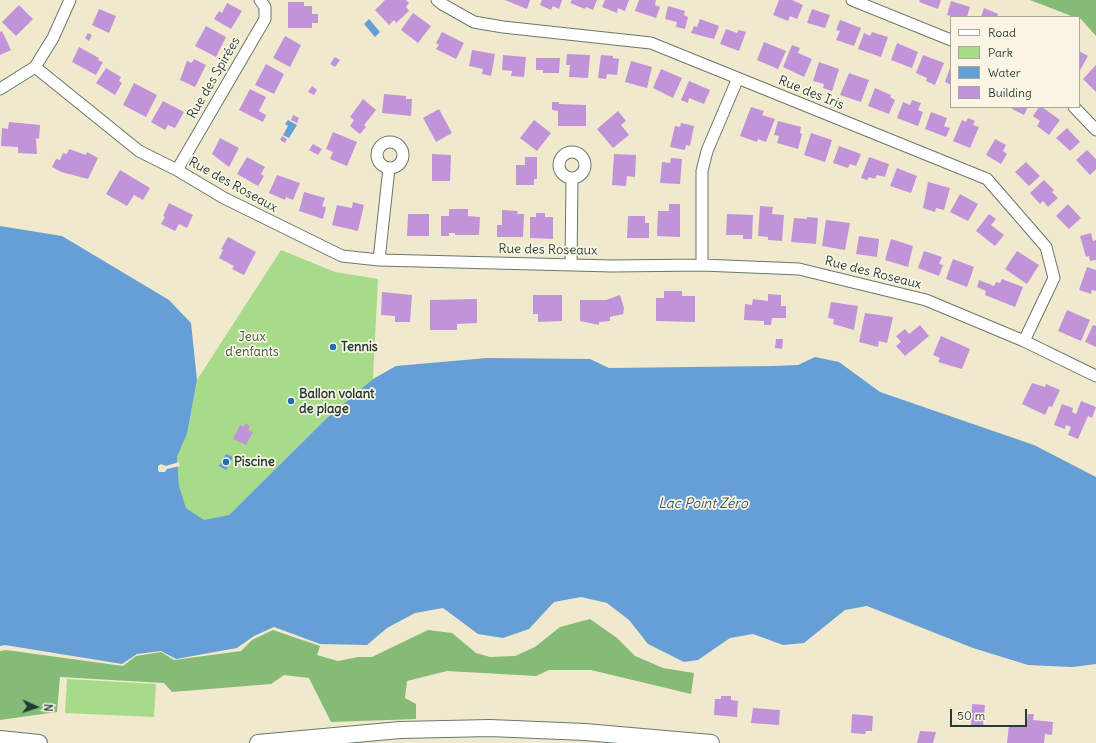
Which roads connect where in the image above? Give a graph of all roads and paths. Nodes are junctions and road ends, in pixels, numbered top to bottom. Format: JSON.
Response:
{"nodes":[{"id":1,"x":70,"y":0,"type":"edge"},
{"id":2,"x":260,"y":0,"type":"edge"},
{"id":3,"x":437,"y":0,"type":"edge"},
{"id":4,"x":852,"y":0,"type":"edge"},
{"id":5,"x":950,"y":40,"type":"edge"},
{"id":6,"x":35,"y":67,"type":"junction"},
{"id":7,"x":738,"y":78,"type":"junction"},
{"id":8,"x":0,"y":88,"type":"edge"},
{"id":9,"x":1075,"y":108,"type":"edge"},
{"id":10,"x":1096,"y":130,"type":"edge"},
{"id":11,"x":389,"y":168,"type":"dead end"},
{"id":12,"x":177,"y":170,"type":"junction"},
{"id":13,"x":572,"y":178,"type":"dead end"},
{"id":14,"x":379,"y":260,"type":"junction"},
{"id":15,"x":571,"y":265,"type":"junction"},
{"id":16,"x":702,"y":265,"type":"junction"},
{"id":17,"x":1024,"y":341,"type":"junction"},
{"id":18,"x":1096,"y":376,"type":"edge"},
{"id":19,"x":0,"y":739,"type":"edge"},
{"id":20,"x":39,"y":743,"type":"edge"},
{"id":21,"x":258,"y":743,"type":"edge"},
{"id":22,"x":711,"y":743,"type":"edge"}],
"edges":[{"from":1,"to":6,"type":"street"},
{"from":2,"to":12,"type":"street","name":"Rue des Spirées"},
{"from":3,"to":7,"type":"street","name":"Rue des Iris"},
{"from":4,"to":5,"type":"street"},
{"from":6,"to":8,"type":"street"},
{"from":6,"to":12,"type":"street","name":"Rue des Roseaux"},
{"from":7,"to":16,"type":"street"},
{"from":7,"to":17,"type":"street","name":"Rue des Iris"},
{"from":9,"to":10,"type":"street"},
{"from":11,"to":14,"type":"street"},
{"from":12,"to":14,"type":"street","name":"Rue des Roseaux"},
{"from":13,"to":15,"type":"street"},
{"from":14,"to":15,"type":"street","name":"Rue des Roseaux"},
{"from":15,"to":16,"type":"street","name":"Rue des Roseaux"},
{"from":16,"to":17,"type":"street","name":"Rue des Roseaux"},
{"from":17,"to":18,"type":"street","name":"Rue des Roseaux"},
{"from":19,"to":20,"type":"street"},
{"from":21,"to":22,"type":"street"}]}
